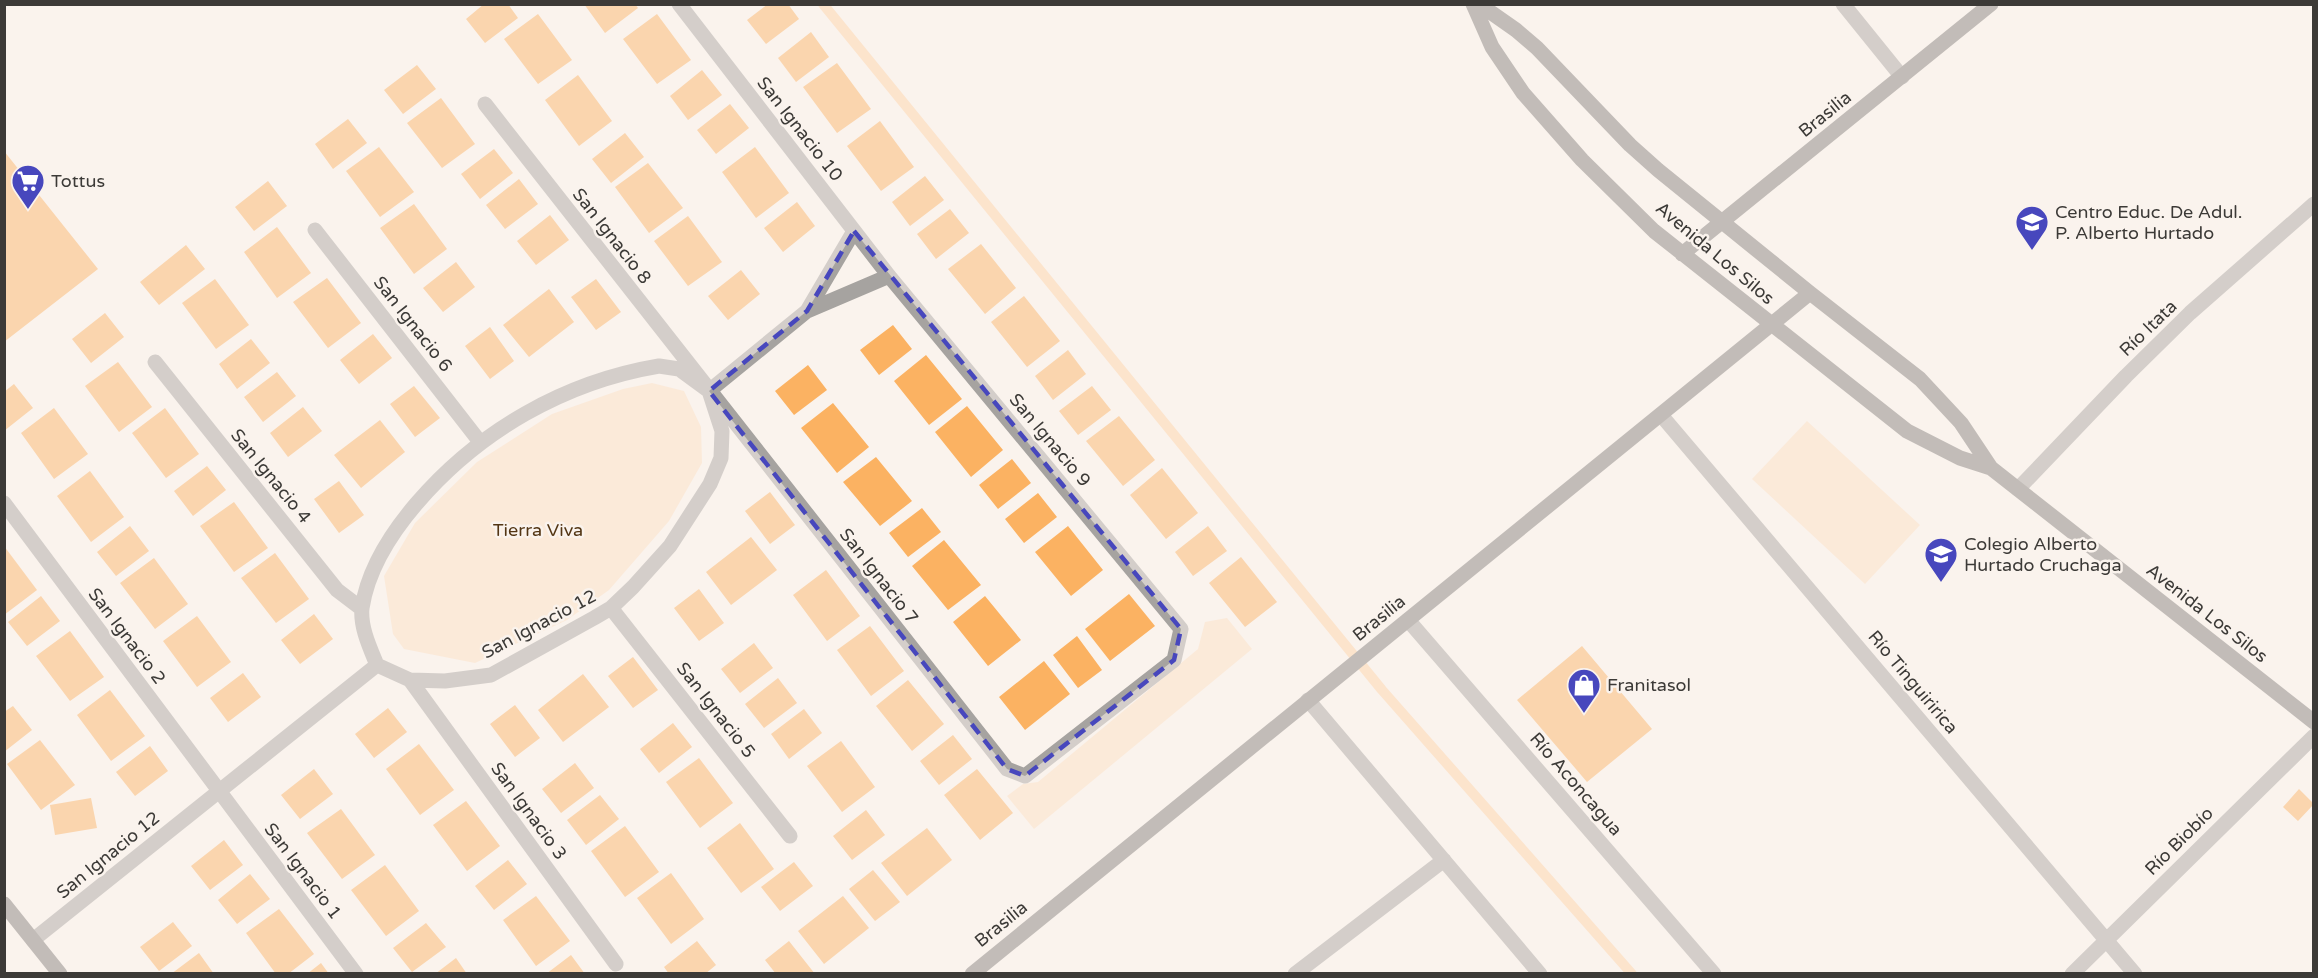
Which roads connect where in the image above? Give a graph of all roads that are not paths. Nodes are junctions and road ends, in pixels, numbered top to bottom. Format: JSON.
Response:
{"nodes":[{"id":1,"x":679,"y":4,"type":"edge"},
{"id":2,"x":1473,"y":4,"type":"edge"},
{"id":3,"x":1479,"y":4,"type":"edge"},
{"id":4,"x":1844,"y":4,"type":"edge"},
{"id":5,"x":1991,"y":4,"type":"edge"},
{"id":6,"x":1902,"y":77,"type":"junction"},
{"id":7,"x":485,"y":104,"type":"dead end"},
{"id":8,"x":2313,"y":204,"type":"edge"},
{"id":9,"x":1724,"y":222,"type":"junction"},
{"id":10,"x":315,"y":230,"type":"dead end"},
{"id":11,"x":854,"y":231,"type":"junction"},
{"id":12,"x":1682,"y":254,"type":"junction"},
{"id":13,"x":889,"y":276,"type":"junction"},
{"id":14,"x":1810,"y":293,"type":"junction"},
{"id":15,"x":807,"y":311,"type":"junction"},
{"id":16,"x":1772,"y":326,"type":"junction"},
{"id":17,"x":155,"y":362,"type":"dead end"},
{"id":18,"x":709,"y":392,"type":"junction"},
{"id":19,"x":1661,"y":415,"type":"junction"},
{"id":20,"x":480,"y":442,"type":"junction"},
{"id":21,"x":1991,"y":468,"type":"junction"},
{"id":22,"x":2018,"y":489,"type":"junction"},
{"id":23,"x":4,"y":503,"type":"edge"},
{"id":24,"x":611,"y":608,"type":"junction"},
{"id":25,"x":362,"y":609,"type":"junction"},
{"id":26,"x":1408,"y":620,"type":"junction"},
{"id":27,"x":377,"y":665,"type":"junction"},
{"id":28,"x":410,"y":680,"type":"junction"},
{"id":29,"x":1308,"y":700,"type":"junction"},
{"id":30,"x":2313,"y":722,"type":"edge"},
{"id":31,"x":2313,"y":736,"type":"edge"},
{"id":32,"x":1025,"y":777,"type":"joint"},
{"id":33,"x":219,"y":792,"type":"junction"},
{"id":34,"x":790,"y":836,"type":"dead end"},
{"id":35,"x":1444,"y":860,"type":"junction"},
{"id":36,"x":4,"y":904,"type":"edge"},
{"id":37,"x":33,"y":940,"type":"junction"},
{"id":38,"x":2106,"y":940,"type":"junction"},
{"id":39,"x":616,"y":964,"type":"dead end"},
{"id":40,"x":1533,"y":971,"type":"edge"},
{"id":41,"x":60,"y":974,"type":"edge"},
{"id":42,"x":356,"y":974,"type":"edge"},
{"id":43,"x":972,"y":974,"type":"edge"},
{"id":44,"x":1295,"y":974,"type":"edge"},
{"id":45,"x":1714,"y":974,"type":"edge"},
{"id":46,"x":2072,"y":974,"type":"edge"},
{"id":47,"x":2135,"y":974,"type":"edge"}],
"edges":[{"from":1,"to":11,"type":"street","name":"San Ignacio 10"},
{"from":2,"to":12,"type":"main road","name":"Avenida Los Silos"},
{"from":3,"to":9,"type":"main road","name":"Avenida Los Silos"},
{"from":4,"to":6,"type":"street"},
{"from":5,"to":6,"type":"main road","name":"Brasilia"},
{"from":6,"to":9,"type":"main road","name":"Brasilia"},
{"from":7,"to":18,"type":"street","name":"San Ignacio 8"},
{"from":8,"to":22,"type":"street","name":"Río Itata"},
{"from":9,"to":12,"type":"main road","name":"Brasilia"},
{"from":9,"to":14,"type":"main road","name":"Avenida Los Silos"},
{"from":10,"to":20,"type":"street","name":"San Ignacio 6"},
{"from":11,"to":13,"type":"street","name":"San Ignacio 10"},
{"from":11,"to":15,"type":"street"},
{"from":12,"to":16,"type":"main road","name":"Avenida Los Silos"},
{"from":13,"to":15,"type":"street"},
{"from":13,"to":32,"type":"street","name":"San Ignacio 9"},
{"from":14,"to":16,"type":"main road","name":"Brasilia"},
{"from":14,"to":21,"type":"main road","name":"Avenida Los Silos"},
{"from":15,"to":18,"type":"street"},
{"from":16,"to":19,"type":"main road","name":"Brasilia"},
{"from":16,"to":21,"type":"main road","name":"Avenida Los Silos"},
{"from":17,"to":25,"type":"street","name":"San Ignacio 4"},
{"from":18,"to":20,"type":"street"},
{"from":18,"to":24,"type":"street","name":"San Ignacio 12"},
{"from":18,"to":32,"type":"street","name":"San Ignacio 7"},
{"from":19,"to":26,"type":"main road","name":"Brasilia"},
{"from":19,"to":38,"type":"street","name":"Río Tinguiririca"},
{"from":20,"to":25,"type":"street"},
{"from":21,"to":22,"type":"main road","name":"Avenida Los Silos"},
{"from":22,"to":30,"type":"main road","name":"Avenida Los Silos"},
{"from":23,"to":33,"type":"street","name":"San Ignacio 2"},
{"from":24,"to":28,"type":"street","name":"San Ignacio 12"},
{"from":24,"to":34,"type":"street","name":"San Ignacio 5"},
{"from":25,"to":27,"type":"street"},
{"from":26,"to":29,"type":"main road","name":"Brasilia"},
{"from":26,"to":45,"type":"street","name":"Río Aconcagua"},
{"from":27,"to":28,"type":"street","name":"San Ignacio 12"},
{"from":27,"to":33,"type":"street","name":"San Ignacio 12"},
{"from":28,"to":39,"type":"street","name":"San Ignacio 3"},
{"from":29,"to":35,"type":"street"},
{"from":29,"to":43,"type":"main road","name":"Brasilia"},
{"from":31,"to":38,"type":"street","name":"Río Biobío"},
{"from":33,"to":37,"type":"street","name":"San Ignacio 12"},
{"from":33,"to":42,"type":"street","name":"San Ignacio 1"},
{"from":35,"to":40,"type":"street"},
{"from":35,"to":44,"type":"street"},
{"from":36,"to":37,"type":"main road"},
{"from":37,"to":41,"type":"main road"},
{"from":38,"to":46,"type":"street","name":"Río Biobío"},
{"from":38,"to":47,"type":"street","name":"Río Tinguiririca"}]}
